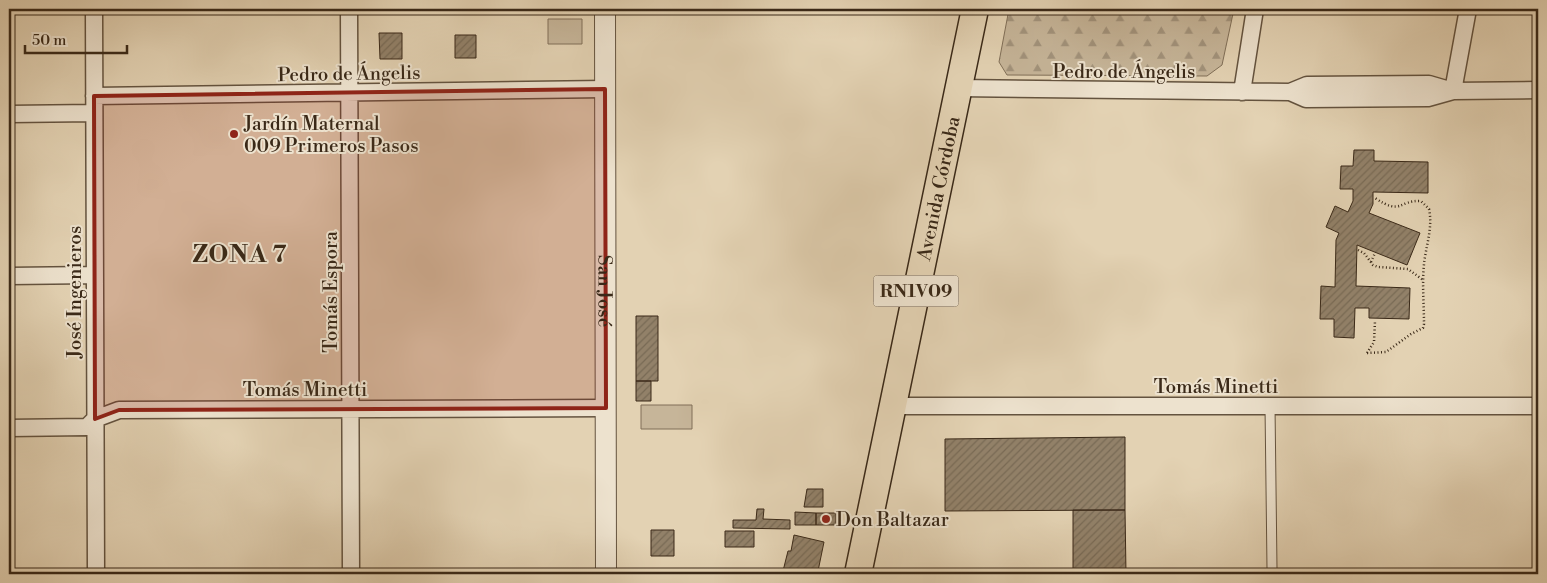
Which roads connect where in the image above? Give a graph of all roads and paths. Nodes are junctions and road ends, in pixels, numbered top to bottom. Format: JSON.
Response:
{"nodes":[{"id":1,"x":94,"y":9,"type":"edge"},
{"id":2,"x":349,"y":9,"type":"edge"},
{"id":3,"x":605,"y":9,"type":"edge"},
{"id":4,"x":975,"y":9,"type":"edge"},
{"id":5,"x":1255,"y":9,"type":"edge"},
{"id":6,"x":1468,"y":9,"type":"edge"},
{"id":7,"x":958,"y":88,"type":"junction"},
{"id":8,"x":605,"y":89,"type":"junction"},
{"id":9,"x":1538,"y":90,"type":"edge"},
{"id":10,"x":1453,"y":91,"type":"junction"},
{"id":11,"x":1242,"y":92,"type":"junction"},
{"id":12,"x":350,"y":93,"type":"junction"},
{"id":13,"x":94,"y":104,"type":"junction"},
{"id":14,"x":9,"y":114,"type":"edge"},
{"id":15,"x":1375,"y":198,"type":"dead end"},
{"id":16,"x":1358,"y":250,"type":"dead end"},
{"id":17,"x":1375,"y":253,"type":"dead end"},
{"id":18,"x":1371,"y":262,"type":"junction"},
{"id":19,"x":94,"y":275,"type":"junction"},
{"id":20,"x":9,"y":276,"type":"edge"},
{"id":21,"x":1423,"y":280,"type":"junction"},
{"id":22,"x":1375,"y":321,"type":"dead end"},
{"id":23,"x":893,"y":406,"type":"junction"},
{"id":24,"x":1270,"y":406,"type":"junction"},
{"id":25,"x":1538,"y":406,"type":"edge"},
{"id":26,"x":606,"y":408,"type":"junction"},
{"id":27,"x":350,"y":409,"type":"junction"},
{"id":28,"x":95,"y":419,"type":"junction"},
{"id":29,"x":9,"y":428,"type":"edge"},
{"id":30,"x":1272,"y":568,"type":"dead end"},
{"id":31,"x":96,"y":574,"type":"edge"},
{"id":32,"x":351,"y":574,"type":"edge"},
{"id":33,"x":606,"y":574,"type":"edge"},
{"id":34,"x":858,"y":574,"type":"edge"}],
"edges":[{"from":1,"to":13,"type":"street","name":"José Ingenieros"},
{"from":2,"to":12,"type":"street","name":"Tomás Espora"},
{"from":3,"to":8,"type":"street","name":"San José"},
{"from":4,"to":7,"type":"main road","name":"Avenida Córdoba","number":"RN1V09"},
{"from":5,"to":11,"type":"street"},
{"from":6,"to":10,"type":"street"},
{"from":7,"to":11,"type":"street","name":"Pedro de Ángelis"},
{"from":7,"to":23,"type":"main road","name":"Avenida Córdoba","number":"RN1V09"},
{"from":8,"to":12,"type":"street","name":"Pedro de Ángelis"},
{"from":8,"to":26,"type":"street","name":"San José"},
{"from":9,"to":10,"type":"street","name":"Pedro de Ángelis"},
{"from":10,"to":11,"type":"street","name":"Pedro de Ángelis"},
{"from":12,"to":13,"type":"street","name":"Pedro de Ángelis"},
{"from":12,"to":27,"type":"street","name":"Tomás Espora"},
{"from":13,"to":14,"type":"street","name":"Pedro de Ángelis"},
{"from":13,"to":19,"type":"street","name":"José Ingenieros"},
{"from":15,"to":21,"type":"path"},
{"from":16,"to":18,"type":"path"},
{"from":17,"to":18,"type":"path"},
{"from":18,"to":21,"type":"path"},
{"from":19,"to":20,"type":"street"},
{"from":19,"to":28,"type":"street","name":"José Ingenieros"},
{"from":21,"to":22,"type":"path"},
{"from":23,"to":24,"type":"street","name":"Tomás Minetti"},
{"from":23,"to":34,"type":"main road","name":"Avenida Córdoba","number":"RN1V09"},
{"from":24,"to":25,"type":"street","name":"Tomás Minetti"},
{"from":24,"to":30,"type":"lane"},
{"from":26,"to":27,"type":"street","name":"Tomás Minetti"},
{"from":26,"to":33,"type":"street","name":"San José"},
{"from":27,"to":28,"type":"street","name":"Tomás Minetti"},
{"from":27,"to":32,"type":"street","name":"Tomás Espora"},
{"from":28,"to":29,"type":"street","name":"Tomás Minetti"},
{"from":28,"to":31,"type":"street","name":"José Ingenieros"}]}
